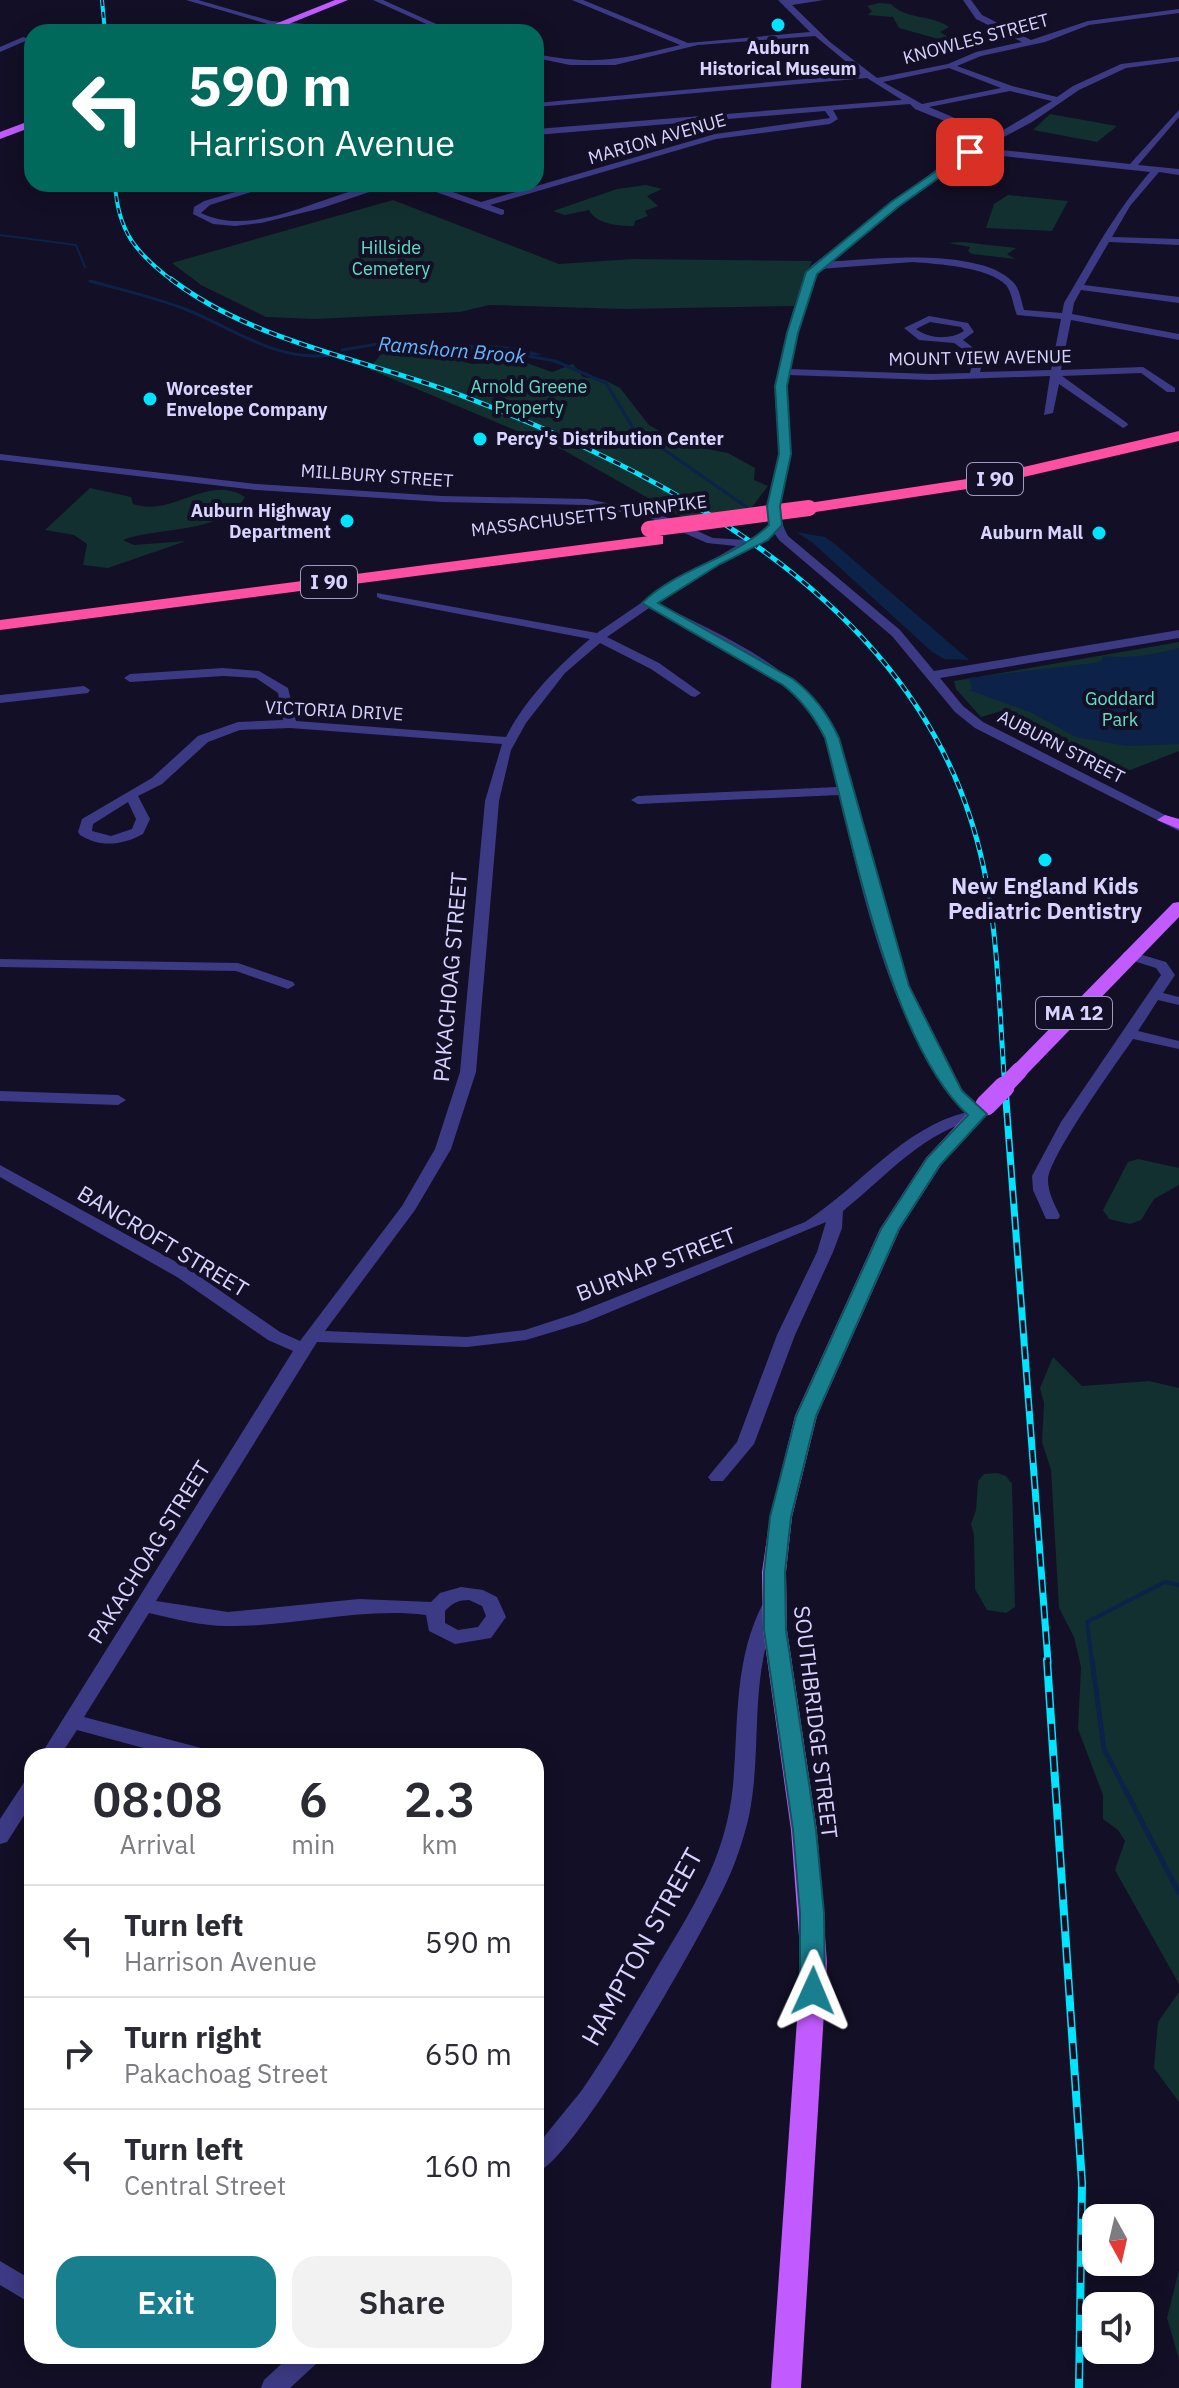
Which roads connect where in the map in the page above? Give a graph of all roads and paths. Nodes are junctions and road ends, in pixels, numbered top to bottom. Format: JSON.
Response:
{"nodes":[{"id":1,"x":190,"y":0,"type":"edge"},
{"id":2,"x":343,"y":0,"type":"edge"},
{"id":3,"x":377,"y":0,"type":"edge"},
{"id":4,"x":576,"y":0,"type":"edge"},
{"id":5,"x":820,"y":0,"type":"edge"},
{"id":6,"x":967,"y":0,"type":"edge"},
{"id":7,"x":784,"y":1,"type":"edge"},
{"id":8,"x":1154,"y":2,"type":"dead end"},
{"id":9,"x":1179,"y":11,"type":"edge"},
{"id":10,"x":1169,"y":12,"type":"junction"},
{"id":11,"x":1179,"y":17,"type":"edge"},
{"id":12,"x":281,"y":24,"type":"joint"},
{"id":13,"x":432,"y":24,"type":"edge"},
{"id":14,"x":817,"y":34,"type":"junction"},
{"id":15,"x":773,"y":38,"type":"junction"},
{"id":16,"x":24,"y":40,"type":"edge"},
{"id":17,"x":1030,"y":43,"type":"junction"},
{"id":18,"x":686,"y":45,"type":"junction"},
{"id":19,"x":831,"y":47,"type":"junction"},
{"id":20,"x":0,"y":50,"type":"edge"},
{"id":21,"x":544,"y":57,"type":"edge"},
{"id":22,"x":1179,"y":59,"type":"edge"},
{"id":23,"x":950,"y":66,"type":"junction"},
{"id":24,"x":871,"y":79,"type":"junction"},
{"id":25,"x":1009,"y":88,"type":"junction"},
{"id":26,"x":1058,"y":100,"type":"junction"},
{"id":27,"x":907,"y":102,"type":"junction"},
{"id":28,"x":544,"y":104,"type":"edge"},
{"id":29,"x":918,"y":107,"type":"junction"},
{"id":30,"x":829,"y":110,"type":"junction"},
{"id":31,"x":1179,"y":112,"type":"edge"},
{"id":32,"x":694,"y":120,"type":"junction"},
{"id":33,"x":24,"y":125,"type":"edge"},
{"id":34,"x":544,"y":131,"type":"edge"},
{"id":35,"x":3,"y":132,"type":"edge"},
{"id":36,"x":712,"y":137,"type":"junction"},
{"id":37,"x":995,"y":138,"type":"junction"},
{"id":38,"x":974,"y":150,"type":"junction"},
{"id":39,"x":1133,"y":166,"type":"junction"},
{"id":40,"x":1157,"y":169,"type":"junction"},
{"id":41,"x":1179,"y":172,"type":"edge"},
{"id":42,"x":544,"y":186,"type":"edge"},
{"id":43,"x":245,"y":192,"type":"edge"},
{"id":44,"x":360,"y":192,"type":"edge"},
{"id":45,"x":444,"y":192,"type":"edge"},
{"id":46,"x":524,"y":192,"type":"edge"},
{"id":47,"x":480,"y":205,"type":"junction"},
{"id":48,"x":501,"y":212,"type":"dead end"},
{"id":49,"x":1104,"y":239,"type":"junction"},
{"id":50,"x":1179,"y":242,"type":"edge"},
{"id":51,"x":816,"y":266,"type":"junction"},
{"id":52,"x":1078,"y":287,"type":"junction"},
{"id":53,"x":1179,"y":300,"type":"edge"},
{"id":54,"x":1066,"y":316,"type":"junction"},
{"id":55,"x":1179,"y":337,"type":"edge"},
{"id":56,"x":956,"y":340,"type":"junction"},
{"id":57,"x":784,"y":372,"type":"junction"},
{"id":58,"x":1055,"y":373,"type":"junction"},
{"id":59,"x":974,"y":375,"type":"junction"},
{"id":60,"x":1171,"y":390,"type":"dead end"},
{"id":61,"x":1048,"y":413,"type":"dead end"},
{"id":62,"x":1123,"y":425,"type":"dead end"},
{"id":63,"x":1179,"y":436,"type":"edge"},
{"id":64,"x":1179,"y":449,"type":"edge"},
{"id":65,"x":0,"y":457,"type":"edge"},
{"id":66,"x":811,"y":514,"type":"junction"},
{"id":67,"x":775,"y":525,"type":"junction"},
{"id":68,"x":653,"y":534,"type":"junction"},
{"id":69,"x":707,"y":540,"type":"junction"},
{"id":70,"x":747,"y":543,"type":"junction"},
{"id":71,"x":799,"y":552,"type":"junction"},
{"id":72,"x":715,"y":561,"type":"junction"},
{"id":73,"x":381,"y":595,"type":"dead end"},
{"id":74,"x":648,"y":603,"type":"junction"},
{"id":75,"x":0,"y":613,"type":"edge"},
{"id":76,"x":0,"y":625,"type":"edge"},
{"id":77,"x":1179,"y":634,"type":"edge"},
{"id":78,"x":598,"y":637,"type":"junction"},
{"id":79,"x":934,"y":675,"type":"junction"},
{"id":80,"x":130,"y":678,"type":"dead end"},
{"id":81,"x":84,"y":690,"type":"dead end"},
{"id":82,"x":695,"y":693,"type":"dead end"},
{"id":83,"x":0,"y":699,"type":"edge"},
{"id":84,"x":290,"y":724,"type":"junction"},
{"id":85,"x":510,"y":741,"type":"junction"},
{"id":86,"x":845,"y":791,"type":"junction"},
{"id":87,"x":131,"y":795,"type":"dead end"},
{"id":88,"x":638,"y":800,"type":"dead end"},
{"id":89,"x":1174,"y":824,"type":"edge"},
{"id":90,"x":1179,"y":907,"type":"edge"},
{"id":91,"x":1129,"y":955,"type":"junction"},
{"id":92,"x":0,"y":963,"type":"edge"},
{"id":93,"x":288,"y":985,"type":"dead end"},
{"id":94,"x":1155,"y":995,"type":"junction"},
{"id":95,"x":1179,"y":1001,"type":"edge"},
{"id":96,"x":1127,"y":1033,"type":"junction"},
{"id":97,"x":1179,"y":1045,"type":"edge"},
{"id":98,"x":0,"y":1096,"type":"edge"},
{"id":99,"x":118,"y":1100,"type":"dead end"},
{"id":100,"x":982,"y":1109,"type":"junction"},
{"id":101,"x":0,"y":1170,"type":"edge"},
{"id":102,"x":835,"y":1211,"type":"junction"},
{"id":103,"x":1052,"y":1216,"type":"dead end"},
{"id":104,"x":307,"y":1343,"type":"junction"},
{"id":105,"x":717,"y":1477,"type":"dead end"},
{"id":106,"x":775,"y":1599,"type":"junction"},
{"id":107,"x":144,"y":1605,"type":"junction"},
{"id":108,"x":435,"y":1609,"type":"dead end"},
{"id":109,"x":72,"y":1721,"type":"junction"},
{"id":110,"x":55,"y":1748,"type":"edge"},
{"id":111,"x":172,"y":1748,"type":"edge"},
{"id":112,"x":24,"y":1798,"type":"edge"},
{"id":113,"x":0,"y":1836,"type":"edge"},
{"id":114,"x":544,"y":2154,"type":"edge"},
{"id":115,"x":0,"y":2272,"type":"edge"},
{"id":116,"x":24,"y":2288,"type":"edge"},
{"id":117,"x":298,"y":2364,"type":"edge"},
{"id":118,"x":273,"y":2388,"type":"edge"},
{"id":119,"x":786,"y":2388,"type":"edge"}],
"edges":[{"from":1,"to":12,"type":"street"},
{"from":2,"to":12,"type":"main road"},
{"from":3,"to":13,"type":"street"},
{"from":4,"to":18,"type":"street"},
{"from":5,"to":7,"type":"street"},
{"from":6,"to":17,"type":"street"},
{"from":7,"to":14,"type":"street"},
{"from":8,"to":10,"type":"street"},
{"from":9,"to":10,"type":"street","name":"KNOWLES STREET"},
{"from":10,"to":11,"type":"street"},
{"from":10,"to":17,"type":"street","name":"KNOWLES STREET"},
{"from":14,"to":15,"type":"street"},
{"from":14,"to":19,"type":"street"},
{"from":15,"to":18,"type":"street"},
{"from":15,"to":19,"type":"street"},
{"from":16,"to":20,"type":"street"},
{"from":17,"to":23,"type":"street","name":"KNOWLES STREET"},
{"from":18,"to":21,"type":"street"},
{"from":19,"to":24,"type":"street"},
{"from":22,"to":26,"type":"street"},
{"from":23,"to":24,"type":"street","name":"KNOWLES STREET"},
{"from":23,"to":25,"type":"street"},
{"from":24,"to":27,"type":"street"},
{"from":24,"to":28,"type":"street","name":"KNOWLES STREET"},
{"from":25,"to":26,"type":"street"},
{"from":25,"to":29,"type":"street"},
{"from":26,"to":37,"type":"street"},
{"from":27,"to":29,"type":"street"},
{"from":27,"to":30,"type":"street"},
{"from":29,"to":37,"type":"street"},
{"from":30,"to":32,"type":"street"},
{"from":30,"to":36,"type":"street","name":"MARION AVENUE"},
{"from":31,"to":39,"type":"street"},
{"from":32,"to":34,"type":"street"},
{"from":32,"to":36,"type":"street"},
{"from":33,"to":35,"type":"main road"},
{"from":36,"to":42,"type":"street","name":"MARION AVENUE"},
{"from":37,"to":38,"type":"street"},
{"from":38,"to":39,"type":"street"},
{"from":38,"to":51,"type":"street"},
{"from":39,"to":40,"type":"street"},
{"from":40,"to":41,"type":"street"},
{"from":40,"to":49,"type":"street"},
{"from":43,"to":44,"type":"street"},
{"from":45,"to":47,"type":"street"},
{"from":46,"to":47,"type":"street","name":"MARION AVENUE"},
{"from":47,"to":48,"type":"street"},
{"from":49,"to":50,"type":"street"},
{"from":49,"to":52,"type":"street"},
{"from":51,"to":54,"type":"street"},
{"from":51,"to":57,"type":"street"},
{"from":52,"to":53,"type":"street"},
{"from":52,"to":54,"type":"street"},
{"from":54,"to":55,"type":"street"},
{"from":54,"to":58,"type":"street"},
{"from":56,"to":56,"type":"street"},
{"from":56,"to":59,"type":"street"},
{"from":57,"to":59,"type":"street","name":"MOUNT VIEW AVENUE"},
{"from":57,"to":67,"type":"street"},
{"from":58,"to":59,"type":"street","name":"MOUNT VIEW AVENUE"},
{"from":58,"to":60,"type":"street","name":"MOUNT VIEW AVENUE"},
{"from":58,"to":61,"type":"street"},
{"from":58,"to":62,"type":"street"},
{"from":63,"to":66,"type":"highway","name":"MASSACHUSETTS TURNPIKE","number":"I 90"},
{"from":64,"to":66,"type":"highway","name":"MASSACHUSETTS TURNPIKE","number":"I 90"},
{"from":65,"to":69,"type":"street","name":"MILLBURY STREET"},
{"from":66,"to":68,"type":"highway","name":"MASSACHUSETTS TURNPIKE","number":"I 90"},
{"from":67,"to":70,"type":"street","name":"PAKACHOAG STREET"},
{"from":67,"to":71,"type":"street","name":"AUBURN STREET"},
{"from":68,"to":75,"type":"highway","name":"MASSACHUSETTS TURNPIKE","number":"I 90"},
{"from":68,"to":76,"type":"highway","name":"MASSACHUSETTS TURNPIKE","number":"I 90"},
{"from":69,"to":70,"type":"street","name":"MILLBURY STREET"},
{"from":69,"to":72,"type":"street"},
{"from":70,"to":71,"type":"street"},
{"from":70,"to":72,"type":"street","name":"PAKACHOAG STREET"},
{"from":71,"to":79,"type":"street","name":"AUBURN STREET"},
{"from":72,"to":74,"type":"street","name":"PAKACHOAG STREET"},
{"from":73,"to":78,"type":"street"},
{"from":74,"to":78,"type":"street","name":"PAKACHOAG STREET"},
{"from":74,"to":86,"type":"street"},
{"from":77,"to":79,"type":"street"},
{"from":78,"to":82,"type":"street"},
{"from":78,"to":85,"type":"street","name":"PAKACHOAG STREET"},
{"from":79,"to":89,"type":"street","name":"AUBURN STREET"},
{"from":80,"to":84,"type":"street"},
{"from":81,"to":83,"type":"street"},
{"from":84,"to":85,"type":"street","name":"VICTORIA DRIVE"},
{"from":84,"to":87,"type":"street","name":"VICTORIA DRIVE"},
{"from":85,"to":104,"type":"street","name":"PAKACHOAG STREET"},
{"from":86,"to":88,"type":"street"},
{"from":86,"to":100,"type":"street"},
{"from":90,"to":91,"type":"main road","name":"SOUTHBRIDGE STREET","number":"MA 12"},
{"from":91,"to":94,"type":"street"},
{"from":91,"to":100,"type":"main road","name":"SOUTHBRIDGE STREET","number":"MA 12","bridge":true},
{"from":92,"to":93,"type":"street"},
{"from":94,"to":95,"type":"street"},
{"from":94,"to":96,"type":"street"},
{"from":96,"to":97,"type":"street"},
{"from":96,"to":103,"type":"street"},
{"from":98,"to":99,"type":"street"},
{"from":100,"to":102,"type":"street","name":"BURNAP STREET"},
{"from":100,"to":106,"type":"main road","name":"SOUTHBRIDGE STREET","number":"MA 12"},
{"from":101,"to":104,"type":"street","name":"BANCROFT STREET"},
{"from":102,"to":104,"type":"street","name":"BURNAP STREET"},
{"from":102,"to":105,"type":"street"},
{"from":104,"to":107,"type":"street","name":"PAKACHOAG STREET"},
{"from":106,"to":114,"type":"street","name":"HAMPTON STREET"},
{"from":106,"to":119,"type":"main road","name":"SOUTHBRIDGE STREET","number":"MA 12"},
{"from":107,"to":108,"type":"street"},
{"from":107,"to":109,"type":"street","name":"PAKACHOAG STREET"},
{"from":109,"to":110,"type":"street","name":"PAKACHOAG STREET"},
{"from":109,"to":111,"type":"street"},
{"from":112,"to":113,"type":"street"},
{"from":115,"to":116,"type":"street"},
{"from":117,"to":118,"type":"street"}]}
